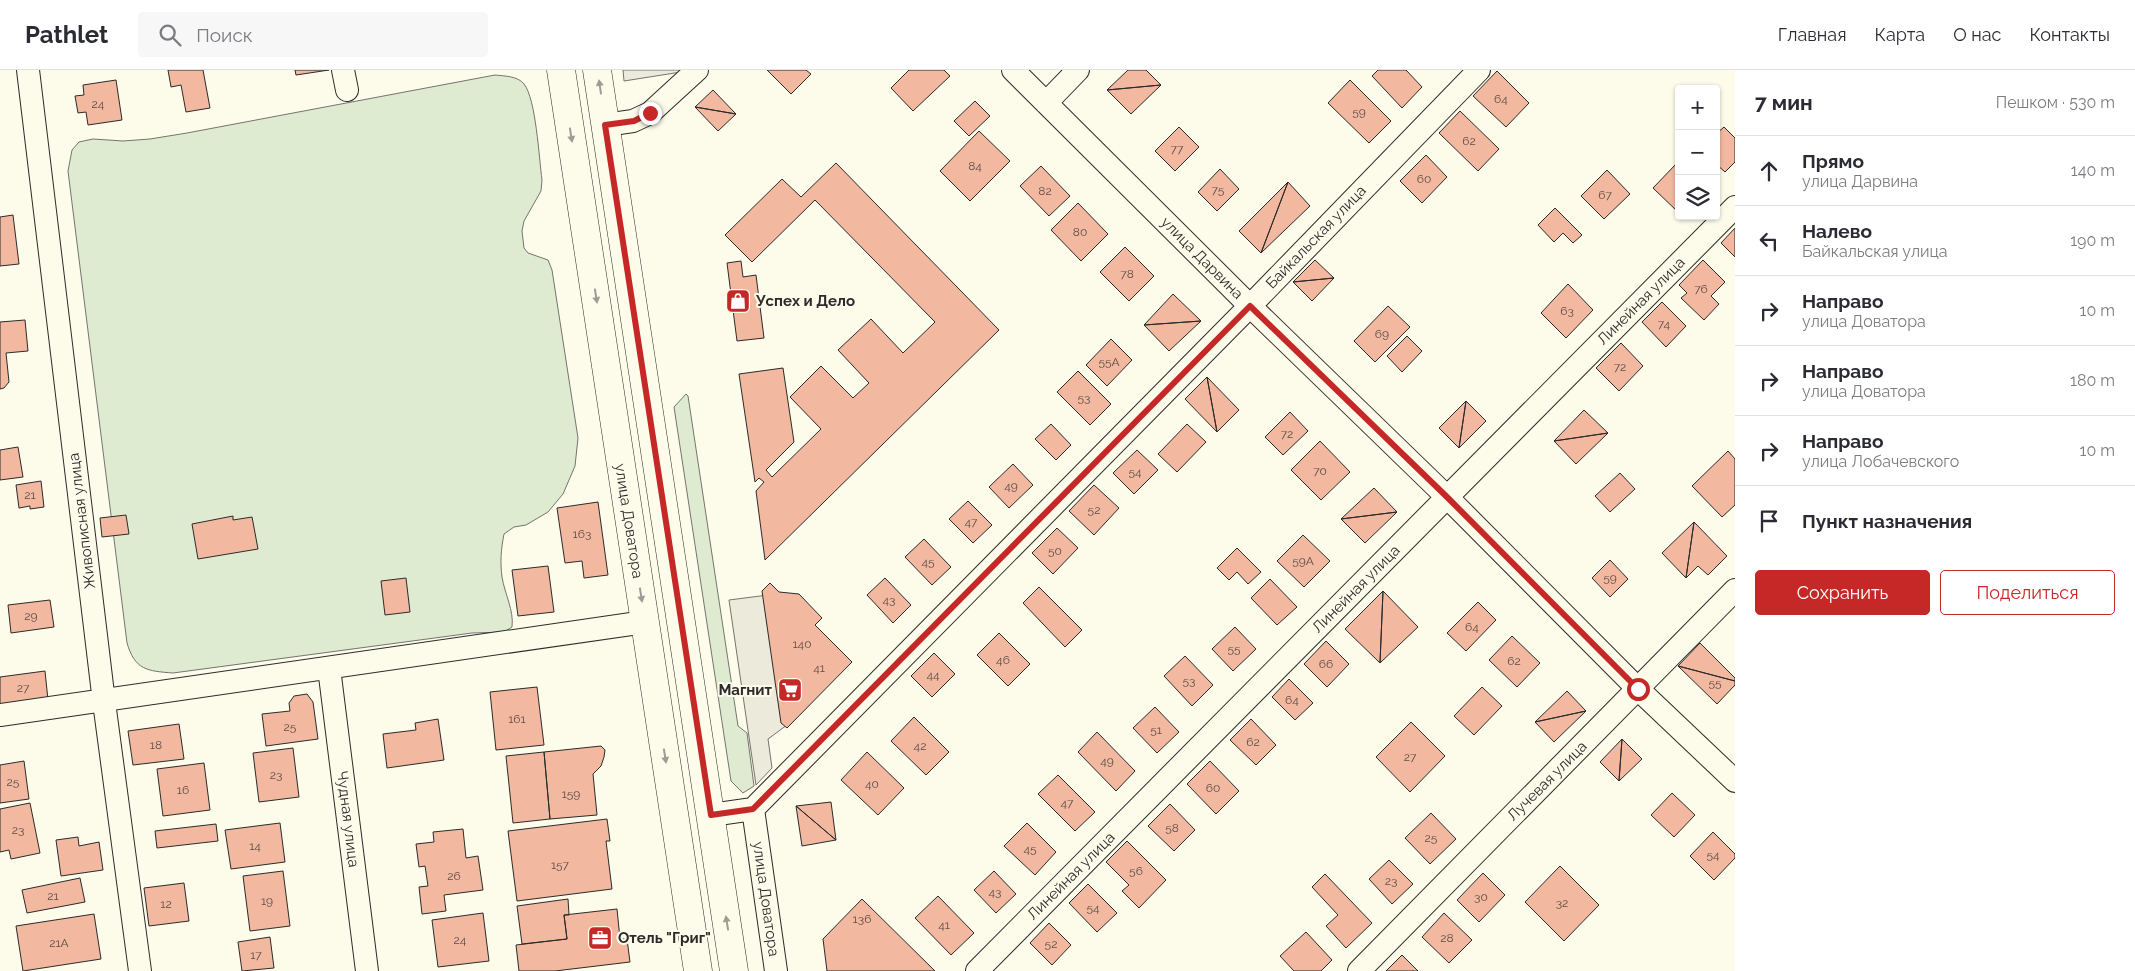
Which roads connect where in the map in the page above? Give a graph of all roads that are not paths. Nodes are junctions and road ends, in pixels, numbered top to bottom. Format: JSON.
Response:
{"nodes":[{"id":1,"x":28,"y":70,"type":"edge"},
{"id":2,"x":561,"y":70,"type":"edge"},
{"id":3,"x":597,"y":70,"type":"edge"},
{"id":4,"x":697,"y":70,"type":"edge"},
{"id":5,"x":1013,"y":70,"type":"edge"},
{"id":6,"x":1078,"y":70,"type":"edge"},
{"id":7,"x":1479,"y":70,"type":"edge"},
{"id":8,"x":1046,"y":103,"type":"junction"},
{"id":9,"x":605,"y":125,"type":"junction"},
{"id":10,"x":1735,"y":206,"type":"edge"},
{"id":11,"x":1250,"y":306,"type":"junction"},
{"id":12,"x":1447,"y":497,"type":"junction"},
{"id":13,"x":1735,"y":590,"type":"edge"},
{"id":14,"x":645,"y":622,"type":"junction"},
{"id":15,"x":329,"y":668,"type":"junction"},
{"id":16,"x":1638,"y":689,"type":"junction"},
{"id":17,"x":104,"y":702,"type":"junction"},
{"id":18,"x":0,"y":715,"type":"edge"},
{"id":19,"x":1735,"y":781,"type":"edge"},
{"id":20,"x":753,"y":809,"type":"junction"},
{"id":21,"x":711,"y":815,"type":"junction"},
{"id":22,"x":140,"y":971,"type":"edge"},
{"id":23,"x":367,"y":971,"type":"edge"},
{"id":24,"x":698,"y":971,"type":"edge"},
{"id":25,"x":734,"y":971,"type":"edge"},
{"id":26,"x":776,"y":971,"type":"edge"},
{"id":27,"x":977,"y":971,"type":"edge"},
{"id":28,"x":1359,"y":971,"type":"edge"}],
"edges":[{"from":1,"to":17,"type":"street","name":"Живописная улица"},
{"from":2,"to":14,"type":"main road","name":"улица Доватора","one_way":true},
{"from":9,"to":3,"type":"main road","one_way":true},
{"from":4,"to":9,"type":"street"},
{"from":5,"to":8,"type":"street","name":"улица Дарвина"},
{"from":6,"to":8,"type":"street"},
{"from":7,"to":11,"type":"street","name":"Байкальская улица"},
{"from":8,"to":11,"type":"street","name":"улица Дарвина"},
{"from":9,"to":21,"type":"main road"},
{"from":10,"to":12,"type":"street","name":"Линейная улица"},
{"from":11,"to":12,"type":"street","name":"улица Дарвина"},
{"from":11,"to":20,"type":"street","name":"Байкальская улица"},
{"from":12,"to":16,"type":"street","name":"улица Дарвина"},
{"from":12,"to":27,"type":"street","name":"Линейная улица"},
{"from":13,"to":16,"type":"street","name":"Лучевая улица"},
{"from":14,"to":15,"type":"street"},
{"from":14,"to":24,"type":"main road","name":"улица Доватора","one_way":true},
{"from":15,"to":17,"type":"street"},
{"from":15,"to":23,"type":"street","name":"Чудная улица"},
{"from":16,"to":19,"type":"street","name":"улица Дарвина"},
{"from":16,"to":28,"type":"street","name":"Лучевая улица"},
{"from":17,"to":18,"type":"street"},
{"from":17,"to":22,"type":"street","name":"Живописная улица"},
{"from":20,"to":21,"type":"street"},
{"from":20,"to":26,"type":"street","name":"улица Доватора"},
{"from":25,"to":21,"type":"main road","one_way":true}]}
